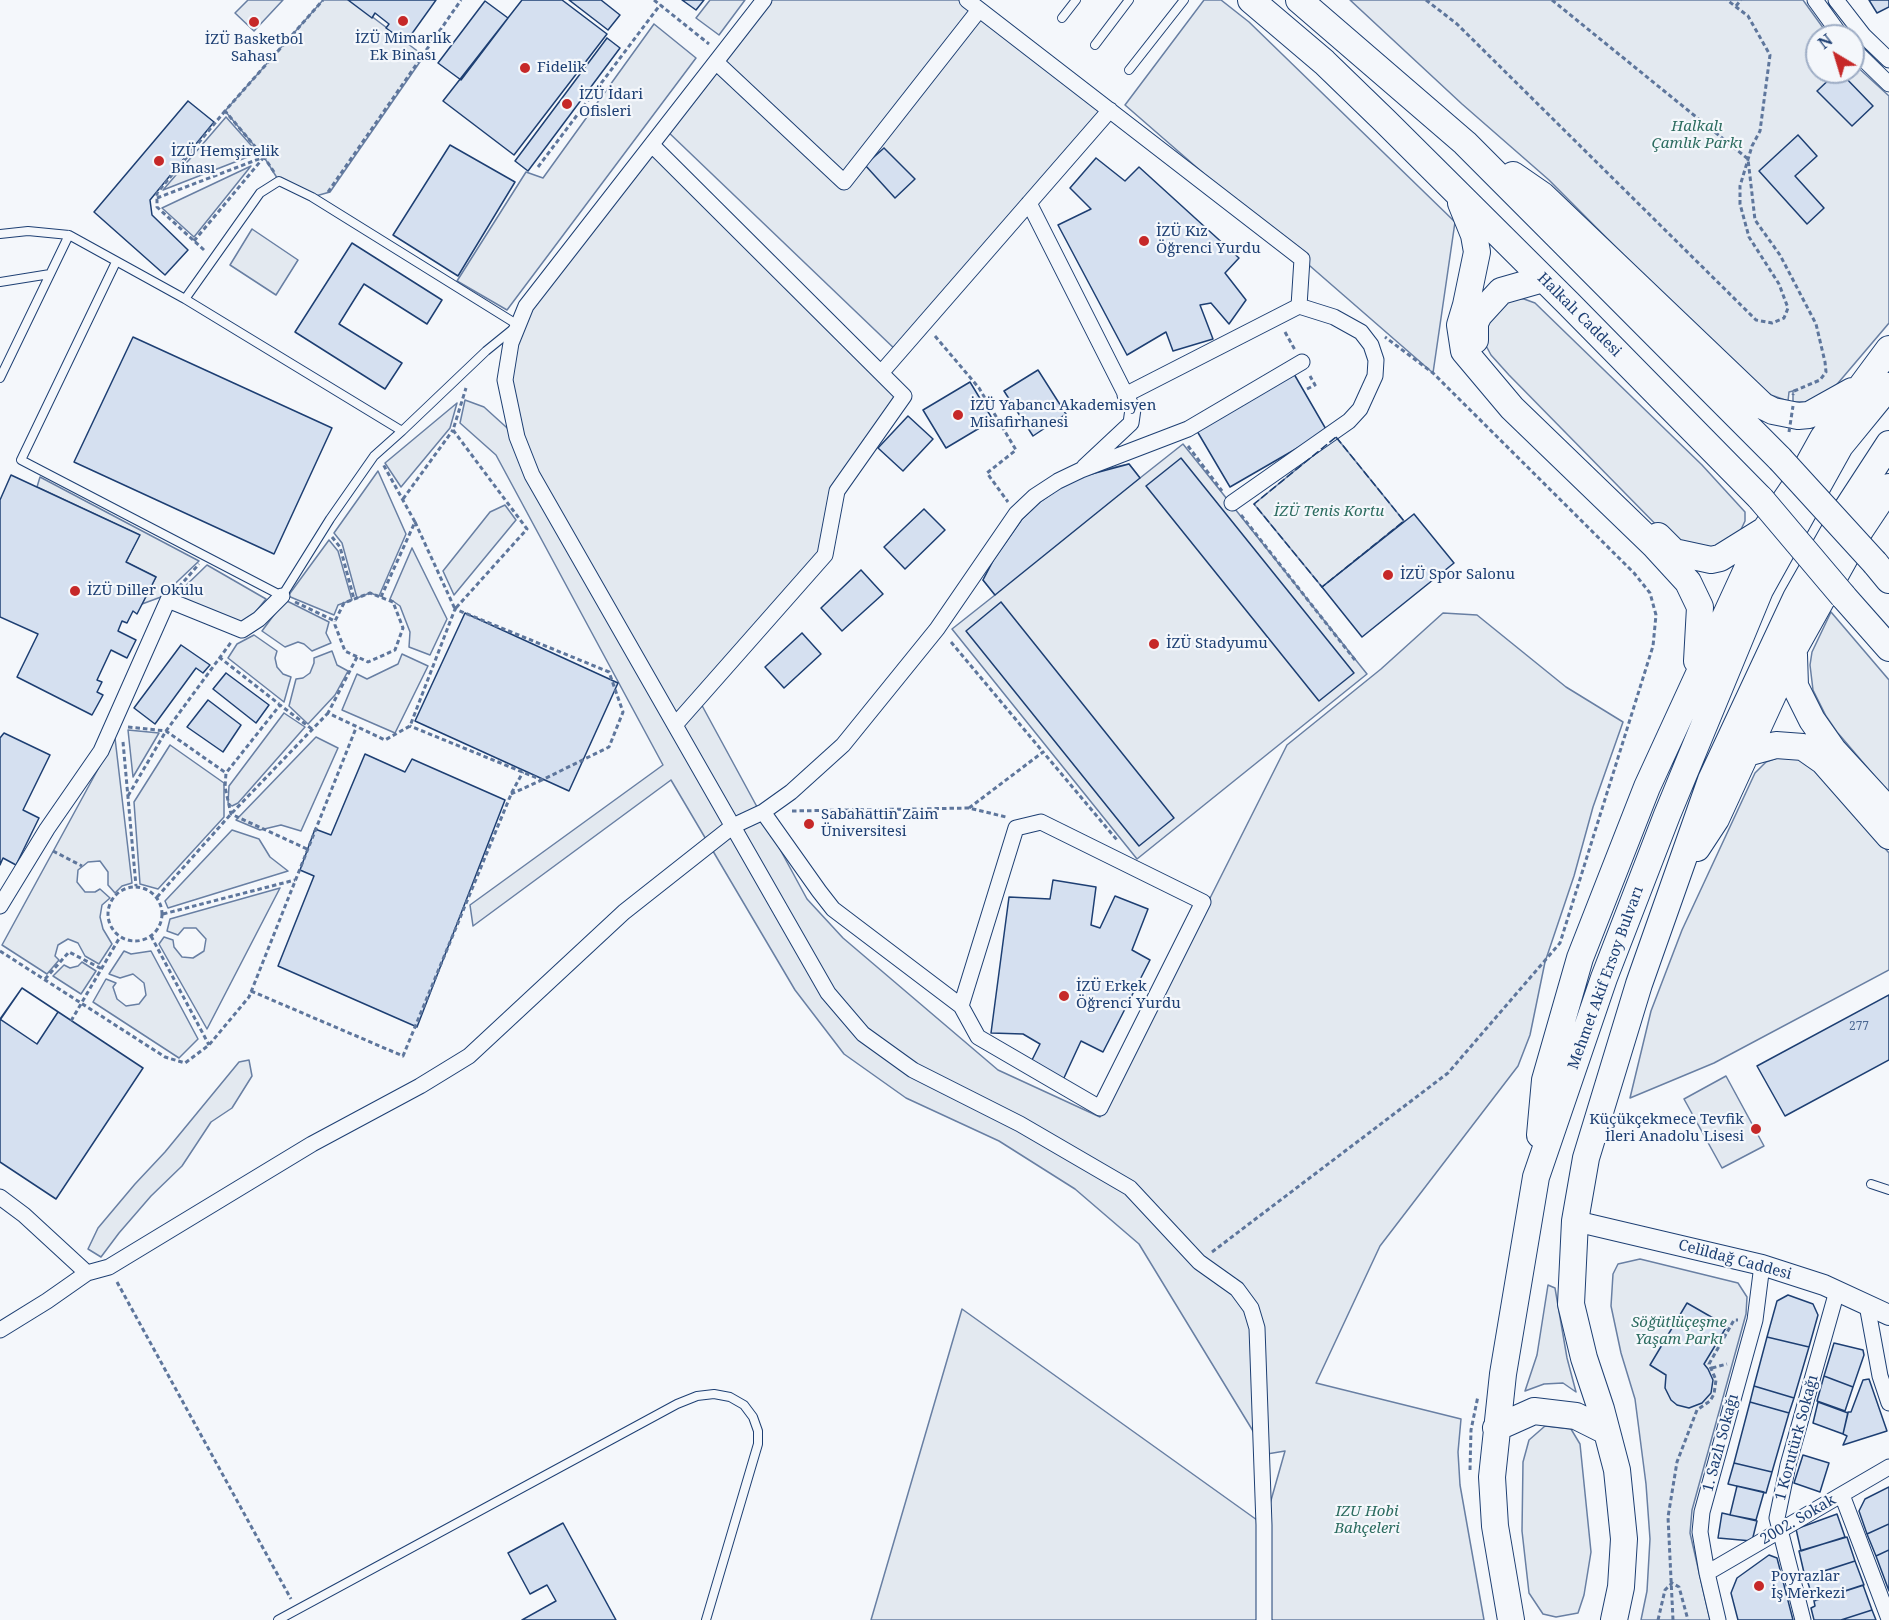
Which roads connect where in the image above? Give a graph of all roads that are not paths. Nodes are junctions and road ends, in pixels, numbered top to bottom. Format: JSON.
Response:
{"nodes":[{"id":1,"x":764,"y":0,"type":"edge"},
{"id":2,"x":967,"y":0,"type":"edge"},
{"id":3,"x":1076,"y":0,"type":"edge"},
{"id":4,"x":1129,"y":0,"type":"edge"},
{"id":5,"x":1184,"y":0,"type":"edge"},
{"id":6,"x":1251,"y":0,"type":"edge"},
{"id":7,"x":1299,"y":0,"type":"edge"},
{"id":8,"x":1815,"y":0,"type":"edge"},
{"id":9,"x":1836,"y":0,"type":"edge"},
{"id":10,"x":980,"y":10,"type":"junction"},
{"id":11,"x":1062,"y":18,"type":"dead end"},
{"id":12,"x":1832,"y":24,"type":"edge"},
{"id":13,"x":1095,"y":45,"type":"dead end"},
{"id":14,"x":720,"y":58,"type":"junction"},
{"id":15,"x":1889,"y":60,"type":"edge"},
{"id":16,"x":1865,"y":61,"type":"edge"},
{"id":17,"x":1129,"y":70,"type":"dead end"},
{"id":18,"x":1889,"y":84,"type":"edge"},
{"id":19,"x":1110,"y":111,"type":"junction"},
{"id":20,"x":1465,"y":143,"type":"junction"},
{"id":21,"x":653,"y":146,"type":"junction"},
{"id":22,"x":1458,"y":195,"type":"junction"},
{"id":23,"x":1029,"y":203,"type":"junction"},
{"id":24,"x":0,"y":234,"type":"edge"},
{"id":25,"x":69,"y":235,"type":"junction"},
{"id":26,"x":116,"y":262,"type":"junction"},
{"id":27,"x":50,"y":274,"type":"junction"},
{"id":28,"x":1544,"y":279,"type":"junction"},
{"id":29,"x":0,"y":282,"type":"edge"},
{"id":30,"x":185,"y":299,"type":"junction"},
{"id":31,"x":1299,"y":306,"type":"junction"},
{"id":32,"x":519,"y":325,"type":"junction"},
{"id":33,"x":1889,"y":349,"type":"edge"},
{"id":34,"x":1302,"y":362,"type":"dead end"},
{"id":35,"x":881,"y":373,"type":"junction"},
{"id":36,"x":0,"y":378,"type":"edge"},
{"id":37,"x":1889,"y":386,"type":"edge"},
{"id":38,"x":1859,"y":387,"type":"junction"},
{"id":39,"x":1125,"y":395,"type":"junction"},
{"id":40,"x":402,"y":431,"type":"junction"},
{"id":41,"x":1889,"y":444,"type":"edge"},
{"id":42,"x":1081,"y":470,"type":"junction"},
{"id":43,"x":1889,"y":487,"type":"edge"},
{"id":44,"x":1232,"y":503,"type":"road end"},
{"id":45,"x":1765,"y":530,"type":"junction"},
{"id":46,"x":1884,"y":568,"type":"edge"},
{"id":47,"x":282,"y":596,"type":"junction"},
{"id":48,"x":1889,"y":648,"type":"edge"},
{"id":49,"x":1794,"y":649,"type":"junction"},
{"id":50,"x":1694,"y":684,"type":"junction"},
{"id":51,"x":675,"y":725,"type":"junction"},
{"id":52,"x":1747,"y":753,"type":"junction"},
{"id":53,"x":1889,"y":811,"type":"edge"},
{"id":54,"x":763,"y":812,"type":"junction"},
{"id":55,"x":733,"y":826,"type":"junction"},
{"id":56,"x":1889,"y":836,"type":"edge"},
{"id":57,"x":1673,"y":887,"type":"junction"},
{"id":58,"x":0,"y":906,"type":"edge"},
{"id":59,"x":961,"y":1006,"type":"junction"},
{"id":60,"x":1536,"y":1177,"type":"junction"},
{"id":61,"x":1871,"y":1184,"type":"dead end"},
{"id":62,"x":1889,"y":1190,"type":"edge"},
{"id":63,"x":0,"y":1197,"type":"edge"},
{"id":64,"x":1575,"y":1221,"type":"junction"},
{"id":65,"x":1762,"y":1266,"type":"junction"},
{"id":66,"x":87,"y":1273,"type":"junction"},
{"id":67,"x":1838,"y":1291,"type":"junction"},
{"id":68,"x":1867,"y":1305,"type":"junction"},
{"id":69,"x":1889,"y":1316,"type":"edge"},
{"id":70,"x":0,"y":1330,"type":"edge"},
{"id":71,"x":1889,"y":1403,"type":"edge"},
{"id":72,"x":1496,"y":1428,"type":"junction"},
{"id":73,"x":1606,"y":1431,"type":"junction"},
{"id":74,"x":1889,"y":1467,"type":"edge"},
{"id":75,"x":1842,"y":1495,"type":"junction"},
{"id":76,"x":1779,"y":1531,"type":"junction"},
{"id":77,"x":1707,"y":1574,"type":"junction"},
{"id":78,"x":1613,"y":1619,"type":"edge"},
{"id":79,"x":1889,"y":1619,"type":"edge"},
{"id":80,"x":278,"y":1620,"type":"edge"},
{"id":81,"x":706,"y":1620,"type":"edge"},
{"id":82,"x":1264,"y":1620,"type":"edge"},
{"id":83,"x":1511,"y":1620,"type":"edge"},
{"id":84,"x":1718,"y":1620,"type":"edge"},
{"id":85,"x":1803,"y":1620,"type":"edge"}],
"edges":[{"from":1,"to":14,"type":"street"},
{"from":2,"to":10,"type":"street"},
{"from":3,"to":11,"type":"lane"},
{"from":4,"to":13,"type":"lane"},
{"from":5,"to":17,"type":"lane"},
{"from":6,"to":22,"type":"main road","name":"Halkalı Caddesi"},
{"from":7,"to":20,"type":"main road"},
{"from":8,"to":12,"type":"street"},
{"from":9,"to":15,"type":"street"},
{"from":10,"to":14,"type":"street"},
{"from":10,"to":19,"type":"street"},
{"from":14,"to":21,"type":"street"},
{"from":16,"to":18,"type":"street"},
{"from":19,"to":23,"type":"street"},
{"from":19,"to":31,"type":"street"},
{"from":20,"to":38,"type":"main road"},
{"from":20,"to":46,"type":"main road","bridge":true},
{"from":21,"to":32,"type":"street"},
{"from":21,"to":35,"type":"street"},
{"from":22,"to":28,"type":"main road","name":"Halkalı Caddesi"},
{"from":22,"to":50,"type":"main road"},
{"from":23,"to":35,"type":"street"},
{"from":23,"to":39,"type":"street"},
{"from":24,"to":25,"type":"lane"},
{"from":25,"to":26,"type":"lane"},
{"from":25,"to":27,"type":"lane"},
{"from":26,"to":30,"type":"lane"},
{"from":26,"to":47,"type":"lane"},
{"from":27,"to":29,"type":"lane"},
{"from":27,"to":36,"type":"lane"},
{"from":28,"to":45,"type":"main road"},
{"from":28,"to":48,"type":"main road","name":"Halkalı Caddesi","bridge":true},
{"from":30,"to":32,"type":"lane"},
{"from":30,"to":40,"type":"lane"},
{"from":31,"to":39,"type":"street"},
{"from":31,"to":44,"type":"street"},
{"from":32,"to":40,"type":"lane"},
{"from":32,"to":51,"type":"street"},
{"from":33,"to":38,"type":"main road"},
{"from":34,"to":42,"type":"street"},
{"from":35,"to":51,"type":"street"},
{"from":37,"to":60,"type":"main road","name":"Mehmet Akif Ersoy Bulvarı"},
{"from":38,"to":45,"type":"main road"},
{"from":39,"to":42,"type":"street"},
{"from":40,"to":47,"type":"lane"},
{"from":41,"to":57,"type":"main road"},
{"from":42,"to":54,"type":"street"},
{"from":43,"to":49,"type":"main road"},
{"from":45,"to":50,"type":"main road"},
{"from":47,"to":58,"type":"street"},
{"from":49,"to":52,"type":"main road"},
{"from":49,"to":53,"type":"main road"},
{"from":50,"to":60,"type":"main road"},
{"from":51,"to":55,"type":"street"},
{"from":52,"to":56,"type":"main road"},
{"from":52,"to":57,"type":"main road"},
{"from":54,"to":55,"type":"street"},
{"from":54,"to":59,"type":"street"},
{"from":55,"to":66,"type":"street"},
{"from":55,"to":82,"type":"street"},
{"from":57,"to":64,"type":"main road"},
{"from":59,"to":59,"type":"street"},
{"from":60,"to":72,"type":"main road","name":"Mehmet Akif Ersoy Bulvarı"},
{"from":61,"to":62,"type":"lane"},
{"from":63,"to":66,"type":"street"},
{"from":64,"to":65,"type":"street","name":"Celildağ Caddesi"},
{"from":64,"to":73,"type":"main road"},
{"from":65,"to":67,"type":"street","name":"Celildağ Caddesi"},
{"from":65,"to":77,"type":"street","name":"1. Sazlı Sokağı"},
{"from":66,"to":70,"type":"street"},
{"from":67,"to":68,"type":"street","name":"Celildağ Caddesi"},
{"from":67,"to":76,"type":"street","name":"1 Korutürk Sokağı"},
{"from":68,"to":69,"type":"street","name":"Celildağ Caddesi"},
{"from":68,"to":71,"type":"street"},
{"from":72,"to":73,"type":"main road"},
{"from":72,"to":83,"type":"main road","name":"Mehmet Akif Ersoy Bulvarı"},
{"from":73,"to":78,"type":"main road"},
{"from":74,"to":75,"type":"street","name":"2002. Sokak"},
{"from":75,"to":76,"type":"street","name":"2002. Sokak"},
{"from":75,"to":79,"type":"street"},
{"from":76,"to":77,"type":"street","name":"2002. Sokak"},
{"from":76,"to":85,"type":"street","name":"1 Korutürk Sokağı"},
{"from":77,"to":84,"type":"street","name":"1. Sazlı Sokağı"},
{"from":80,"to":81,"type":"lane"}]}
